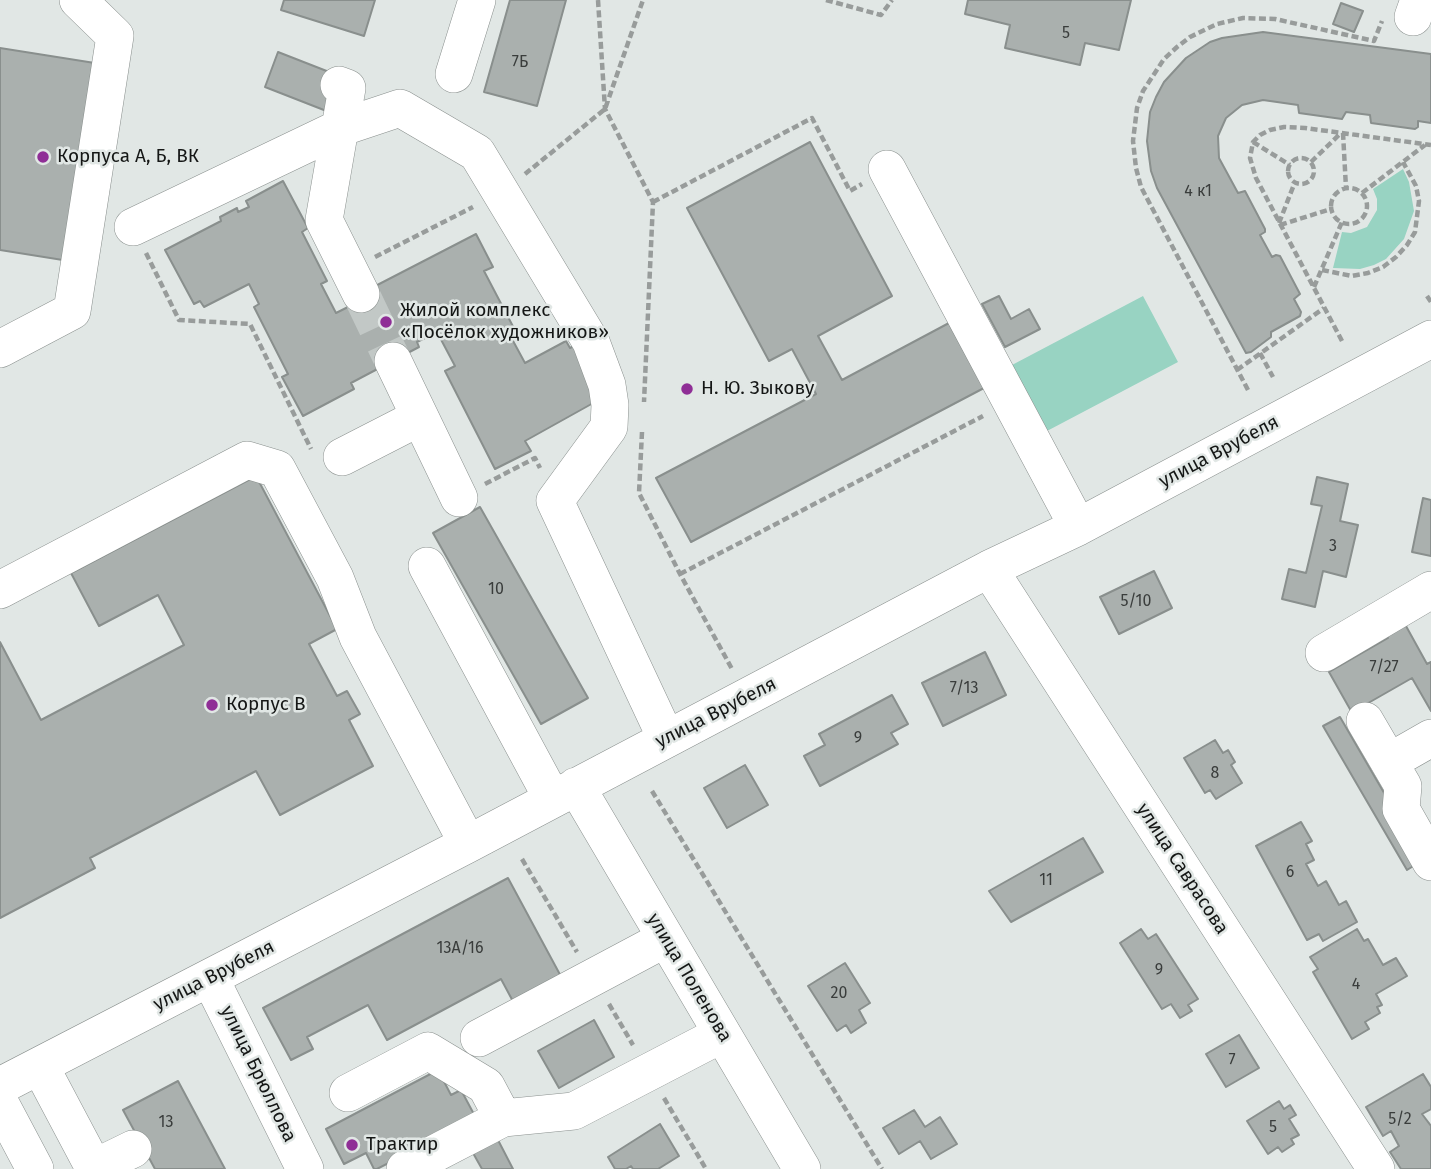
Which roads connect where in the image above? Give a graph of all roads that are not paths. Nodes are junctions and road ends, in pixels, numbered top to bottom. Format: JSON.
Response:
{"nodes":[{"id":1,"x":78,"y":0,"type":"edge"},
{"id":2,"x":477,"y":0,"type":"edge"},
{"id":3,"x":454,"y":74,"type":"dead end"},
{"id":4,"x":339,"y":85,"type":"dead end"},
{"id":5,"x":340,"y":128,"type":"junction"},
{"id":6,"x":887,"y":169,"type":"road end"},
{"id":7,"x":133,"y":227,"type":"road end"},
{"id":8,"x":355,"y":281,"type":"tunnel mouth"},
{"id":9,"x":1431,"y":339,"type":"edge"},
{"id":10,"x":0,"y":349,"type":"edge"},
{"id":11,"x":393,"y":361,"type":"tunnel mouth"},
{"id":12,"x":420,"y":417,"type":"junction"},
{"id":13,"x":342,"y":457,"type":"road end"},
{"id":14,"x":459,"y":498,"type":"dead end"},
{"id":15,"x":1078,"y":527,"type":"junction"},
{"id":16,"x":427,"y":566,"type":"dead end"},
{"id":17,"x":989,"y":569,"type":"junction"},
{"id":18,"x":0,"y":590,"type":"edge"},
{"id":19,"x":1431,"y":590,"type":"edge"},
{"id":20,"x":1324,"y":653,"type":"dead end"},
{"id":21,"x":1365,"y":721,"type":"dead end"},
{"id":22,"x":666,"y":738,"type":"junction"},
{"id":23,"x":1431,"y":738,"type":"edge"},
{"id":24,"x":1389,"y":762,"type":"junction"},
{"id":25,"x":564,"y":792,"type":"junction"},
{"id":26,"x":468,"y":844,"type":"junction"},
{"id":27,"x":1431,"y":862,"type":"edge"},
{"id":28,"x":665,"y":939,"type":"junction"},
{"id":29,"x":210,"y":978,"type":"junction"},
{"id":30,"x":722,"y":1034,"type":"junction"},
{"id":31,"x":479,"y":1038,"type":"dead end"},
{"id":32,"x":40,"y":1066,"type":"junction"},
{"id":33,"x":0,"y":1086,"type":"edge"},
{"id":34,"x":348,"y":1093,"type":"dead end"},
{"id":35,"x":0,"y":1102,"type":"edge"},
{"id":36,"x":503,"y":1118,"type":"junction"},
{"id":37,"x":133,"y":1149,"type":"dead end"},
{"id":38,"x":35,"y":1169,"type":"edge"},
{"id":39,"x":305,"y":1169,"type":"edge"},
{"id":40,"x":405,"y":1169,"type":"edge"},
{"id":41,"x":802,"y":1169,"type":"edge"},
{"id":42,"x":1376,"y":1169,"type":"edge"}],
"edges":[{"from":1,"to":10,"type":"street"},
{"from":2,"to":3,"type":"street"},
{"from":4,"to":5,"type":"street"},
{"from":5,"to":7,"type":"street"},
{"from":5,"to":8,"type":"street"},
{"from":5,"to":22,"type":"street"},
{"from":6,"to":15,"type":"street"},
{"from":9,"to":15,"type":"street","name":"улица Врубеля"},
{"from":11,"to":12,"type":"street"},
{"from":12,"to":13,"type":"street"},
{"from":12,"to":14,"type":"street"},
{"from":15,"to":17,"type":"street","name":"улица Врубеля"},
{"from":16,"to":25,"type":"street","name":"улица Поленова"},
{"from":17,"to":22,"type":"street","name":"улица Врубеля"},
{"from":17,"to":42,"type":"street","name":"улица Саврасова"},
{"from":18,"to":26,"type":"street"},
{"from":19,"to":20,"type":"street"},
{"from":21,"to":24,"type":"street"},
{"from":22,"to":25,"type":"street","name":"улица Врубеля"},
{"from":23,"to":24,"type":"street"},
{"from":24,"to":27,"type":"street"},
{"from":25,"to":26,"type":"street","name":"улица Врубеля"},
{"from":25,"to":28,"type":"street","name":"улица Поленова"},
{"from":26,"to":29,"type":"street","name":"улица Врубеля"},
{"from":28,"to":30,"type":"street","name":"улица Поленова"},
{"from":28,"to":31,"type":"street"},
{"from":29,"to":32,"type":"street","name":"улица Врубеля"},
{"from":29,"to":39,"type":"street","name":"улица Брюллова"},
{"from":30,"to":36,"type":"street"},
{"from":30,"to":41,"type":"street","name":"улица Поленова"},
{"from":32,"to":33,"type":"street","name":"улица Врубеля"},
{"from":32,"to":37,"type":"street"},
{"from":34,"to":36,"type":"street"},
{"from":35,"to":38,"type":"street"},
{"from":36,"to":40,"type":"street"}]}
